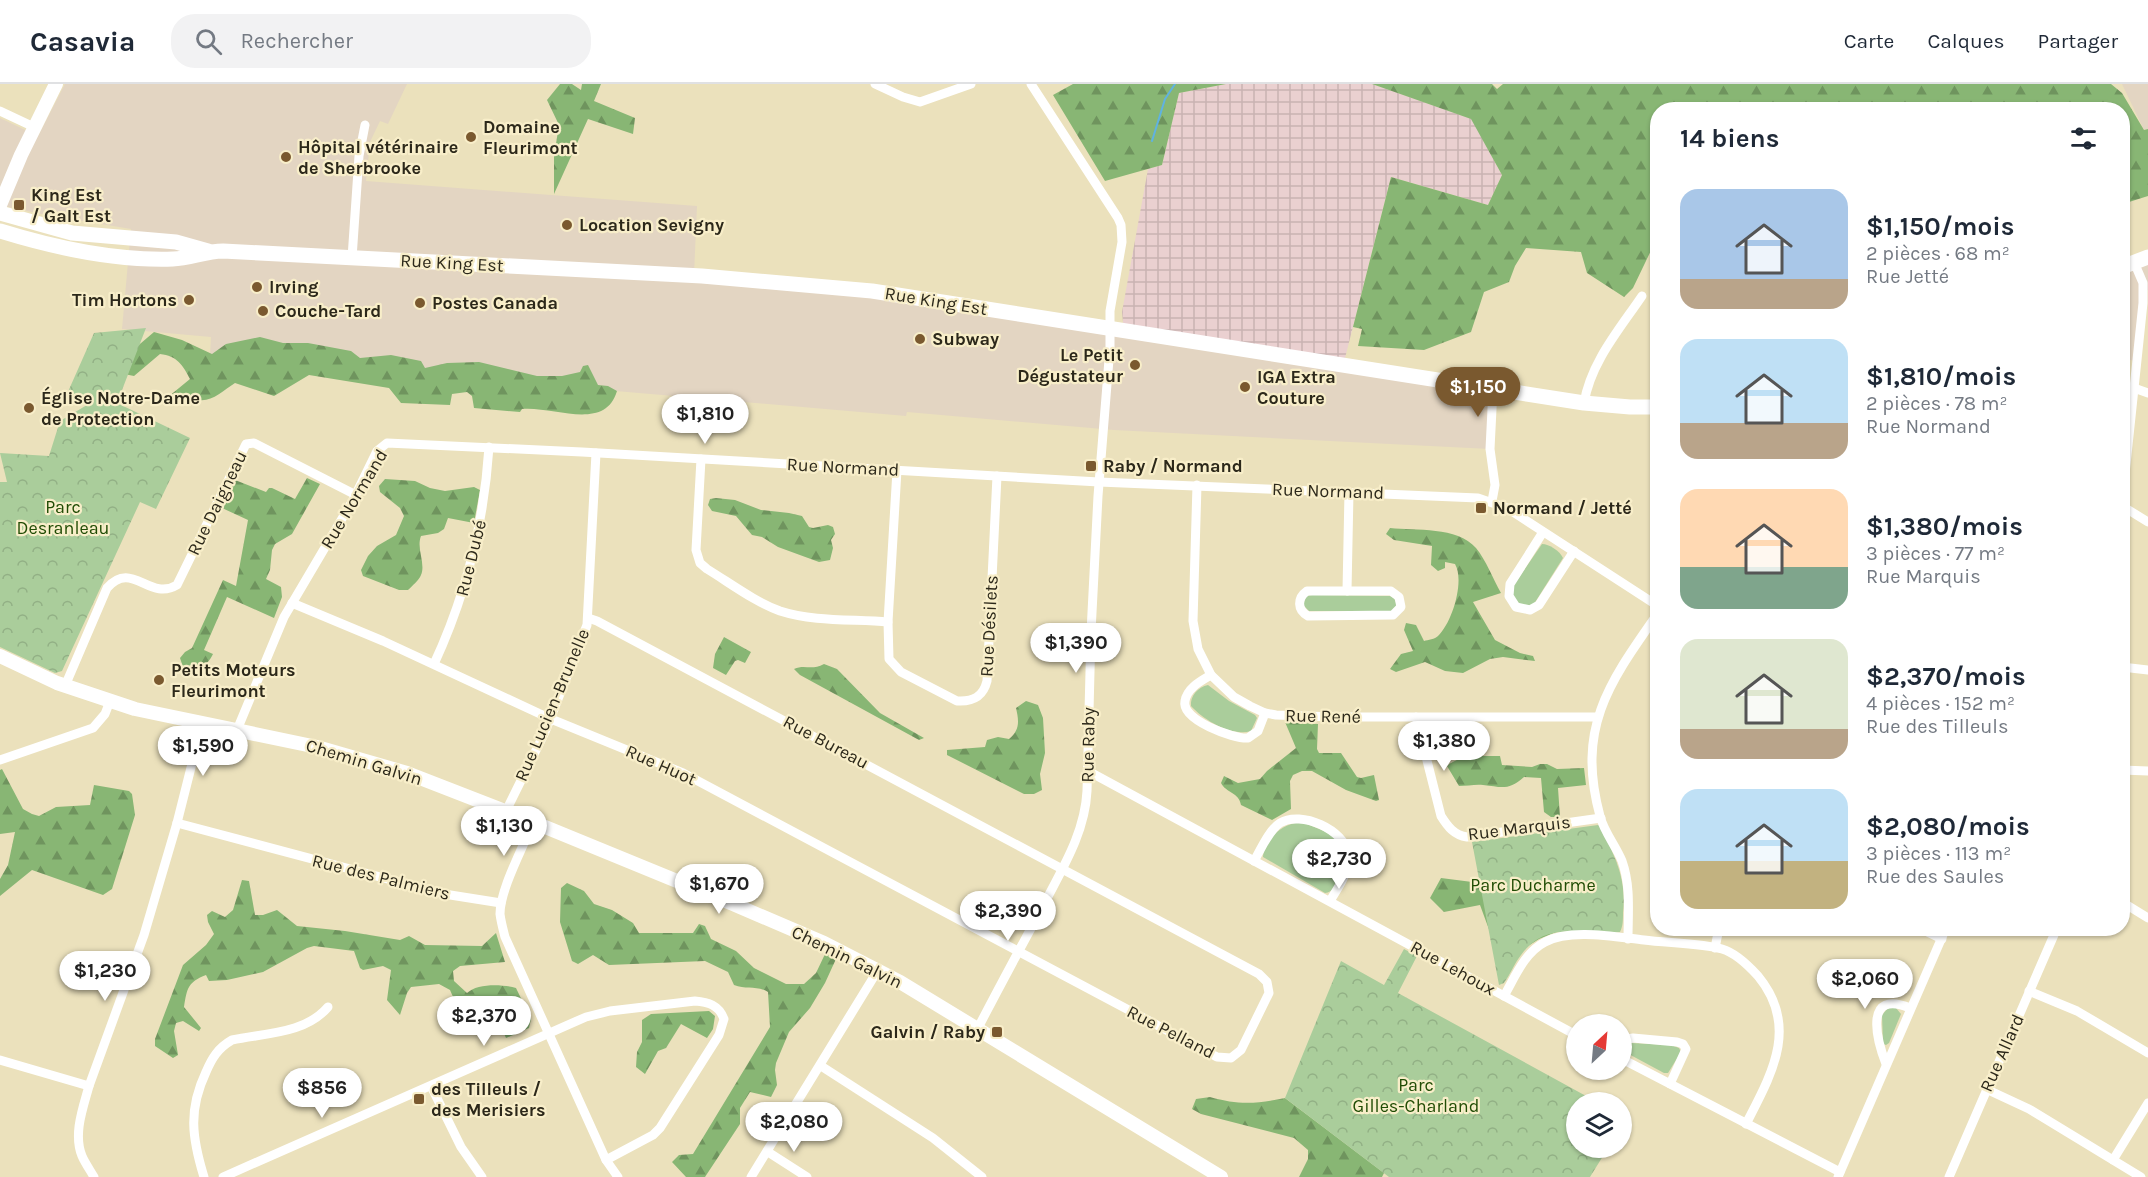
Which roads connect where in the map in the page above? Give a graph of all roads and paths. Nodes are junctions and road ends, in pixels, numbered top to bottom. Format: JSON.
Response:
{"nodes":[{"id":1,"x":56,"y":84,"type":"edge"},
{"id":2,"x":875,"y":84,"type":"edge"},
{"id":3,"x":971,"y":84,"type":"edge"},
{"id":4,"x":1031,"y":84,"type":"edge"},
{"id":5,"x":0,"y":111,"type":"edge"},
{"id":6,"x":365,"y":126,"type":"dead end"},
{"id":7,"x":34,"y":127,"type":"junction"},
{"id":8,"x":0,"y":205,"type":"edge"},
{"id":9,"x":0,"y":213,"type":"edge"},
{"id":10,"x":0,"y":231,"type":"edge"},
{"id":11,"x":208,"y":251,"type":"junction"},
{"id":12,"x":352,"y":258,"type":"junction"},
{"id":13,"x":2135,"y":262,"type":"edge"},
{"id":14,"x":2146,"y":290,"type":"edge"},
{"id":15,"x":1642,"y":296,"type":"dead end"},
{"id":16,"x":1109,"y":330,"type":"junction"},
{"id":17,"x":2134,"y":388,"type":"junction"},
{"id":18,"x":1493,"y":389,"type":"junction"},
{"id":19,"x":2148,"y":393,"type":"edge"},
{"id":20,"x":1584,"y":403,"type":"junction"},
{"id":21,"x":1650,"y":407,"type":"edge"},
{"id":22,"x":2130,"y":427,"type":"edge"},
{"id":23,"x":489,"y":447,"type":"junction"},
{"id":24,"x":596,"y":453,"type":"junction"},
{"id":25,"x":701,"y":459,"type":"junction"},
{"id":26,"x":897,"y":470,"type":"junction"},
{"id":27,"x":997,"y":476,"type":"junction"},
{"id":28,"x":1099,"y":482,"type":"junction"},
{"id":29,"x":1197,"y":485,"type":"junction"},
{"id":30,"x":1349,"y":492,"type":"junction"},
{"id":31,"x":356,"y":495,"type":"junction"},
{"id":32,"x":1492,"y":501,"type":"junction"},
{"id":33,"x":2130,"y":510,"type":"edge"},
{"id":34,"x":2148,"y":522,"type":"edge"},
{"id":35,"x":1543,"y":532,"type":"junction"},
{"id":36,"x":1574,"y":551,"type":"junction"},
{"id":37,"x":1347,"y":591,"type":"junction"},
{"id":38,"x":1650,"y":601,"type":"edge"},
{"id":39,"x":292,"y":603,"type":"junction"},
{"id":40,"x":588,"y":618,"type":"junction"},
{"id":41,"x":888,"y":621,"type":"junction"},
{"id":42,"x":1650,"y":624,"type":"edge"},
{"id":43,"x":0,"y":656,"type":"edge"},
{"id":44,"x":434,"y":664,"type":"junction"},
{"id":45,"x":2130,"y":668,"type":"edge"},
{"id":46,"x":2148,"y":670,"type":"edge"},
{"id":47,"x":1211,"y":675,"type":"junction"},
{"id":48,"x":65,"y":686,"type":"junction"},
{"id":49,"x":110,"y":701,"type":"junction"},
{"id":50,"x":1265,"y":713,"type":"junction"},
{"id":51,"x":1416,"y":717,"type":"junction"},
{"id":52,"x":1597,"y":717,"type":"junction"},
{"id":53,"x":550,"y":719,"type":"junction"},
{"id":54,"x":202,"y":723,"type":"junction"},
{"id":55,"x":237,"y":730,"type":"junction"},
{"id":56,"x":0,"y":760,"type":"edge"},
{"id":57,"x":2130,"y":770,"type":"edge"},
{"id":58,"x":1088,"y":771,"type":"junction"},
{"id":59,"x":2148,"y":771,"type":"edge"},
{"id":60,"x":506,"y":811,"type":"junction"},
{"id":61,"x":1601,"y":818,"type":"junction"},
{"id":62,"x":533,"y":822,"type":"junction"},
{"id":63,"x":177,"y":823,"type":"junction"},
{"id":64,"x":1254,"y":861,"type":"junction"},
{"id":65,"x":1063,"y":869,"type":"junction"},
{"id":66,"x":1330,"y":901,"type":"junction"},
{"id":67,"x":501,"y":903,"type":"junction"},
{"id":68,"x":2130,"y":907,"type":"edge"},
{"id":69,"x":2148,"y":918,"type":"edge"},
{"id":70,"x":1717,"y":936,"type":"edge"},
{"id":71,"x":1935,"y":936,"type":"edge"},
{"id":72,"x":1943,"y":936,"type":"edge"},
{"id":73,"x":2053,"y":936,"type":"edge"},
{"id":74,"x":1628,"y":939,"type":"junction"},
{"id":75,"x":1942,"y":939,"type":"junction"},
{"id":76,"x":1715,"y":948,"type":"junction"},
{"id":77,"x":1019,"y":952,"type":"junction"},
{"id":78,"x":878,"y":970,"type":"junction"},
{"id":79,"x":2029,"y":991,"type":"junction"},
{"id":80,"x":1504,"y":996,"type":"junction"},
{"id":81,"x":328,"y":1007,"type":"dead end"},
{"id":82,"x":1910,"y":1008,"type":"junction"},
{"id":83,"x":978,"y":1028,"type":"junction"},
{"id":84,"x":1566,"y":1030,"type":"edge"},
{"id":85,"x":548,"y":1033,"type":"junction"},
{"id":86,"x":1632,"y":1039,"type":"edge"},
{"id":87,"x":2148,"y":1053,"type":"edge"},
{"id":88,"x":0,"y":1060,"type":"edge"},
{"id":89,"x":1632,"y":1064,"type":"edge"},
{"id":90,"x":1886,"y":1064,"type":"junction"},
{"id":91,"x":821,"y":1066,"type":"junction"},
{"id":92,"x":1670,"y":1084,"type":"junction"},
{"id":93,"x":88,"y":1086,"type":"junction"},
{"id":94,"x":431,"y":1086,"type":"junction"},
{"id":95,"x":1986,"y":1089,"type":"junction"},
{"id":96,"x":2148,"y":1103,"type":"edge"},
{"id":97,"x":1746,"y":1124,"type":"junction"},
{"id":98,"x":768,"y":1152,"type":"junction"},
{"id":99,"x":606,"y":1160,"type":"junction"},
{"id":100,"x":2113,"y":1160,"type":"junction"},
{"id":101,"x":1839,"y":1175,"type":"edge"},
{"id":102,"x":93,"y":1177,"type":"edge"},
{"id":103,"x":204,"y":1177,"type":"edge"},
{"id":104,"x":224,"y":1177,"type":"edge"},
{"id":105,"x":482,"y":1177,"type":"edge"},
{"id":106,"x":618,"y":1177,"type":"edge"},
{"id":107,"x":752,"y":1177,"type":"edge"},
{"id":108,"x":807,"y":1177,"type":"edge"},
{"id":109,"x":982,"y":1177,"type":"edge"},
{"id":110,"x":1221,"y":1177,"type":"edge"},
{"id":111,"x":1949,"y":1177,"type":"edge"},
{"id":112,"x":2141,"y":1177,"type":"edge"}],
"edges":[{"from":1,"to":7,"type":"street"},
{"from":2,"to":3,"type":"street"},
{"from":4,"to":16,"type":"street","name":"Rue Raby"},
{"from":5,"to":7,"type":"street"},
{"from":6,"to":12,"type":"street"},
{"from":7,"to":8,"type":"street"},
{"from":9,"to":11,"type":"main road","name":"Rue King Est"},
{"from":10,"to":11,"type":"main road","name":"Rue King Est"},
{"from":11,"to":12,"type":"main road","name":"Rue King Est"},
{"from":12,"to":16,"type":"main road","name":"Rue King Est"},
{"from":13,"to":14,"type":"street"},
{"from":14,"to":17,"type":"street"},
{"from":15,"to":20,"type":"street"},
{"from":16,"to":18,"type":"main road","name":"Rue King Est"},
{"from":16,"to":28,"type":"street","name":"Rue Raby"},
{"from":17,"to":19,"type":"street"},
{"from":17,"to":22,"type":"street"},
{"from":18,"to":20,"type":"main road","name":"Rue King Est"},
{"from":18,"to":32,"type":"street"},
{"from":20,"to":21,"type":"main road","name":"Rue King Est"},
{"from":23,"to":24,"type":"street","name":"Rue Normand"},
{"from":23,"to":31,"type":"street","name":"Rue Normand"},
{"from":23,"to":44,"type":"street","name":"Rue Dubé"},
{"from":24,"to":25,"type":"street","name":"Rue Normand"},
{"from":24,"to":40,"type":"street","name":"Rue Lucien-Brunelle"},
{"from":25,"to":26,"type":"street","name":"Rue Normand"},
{"from":25,"to":41,"type":"street"},
{"from":26,"to":27,"type":"street","name":"Rue Normand"},
{"from":26,"to":41,"type":"street","name":"Rue Désilets"},
{"from":27,"to":28,"type":"street","name":"Rue Normand"},
{"from":27,"to":41,"type":"street","name":"Rue Désilets"},
{"from":28,"to":29,"type":"street","name":"Rue Normand"},
{"from":28,"to":58,"type":"street","name":"Rue Raby"},
{"from":29,"to":30,"type":"street","name":"Rue Normand"},
{"from":29,"to":47,"type":"street","name":"Rue René"},
{"from":30,"to":32,"type":"street","name":"Rue Normand"},
{"from":30,"to":37,"type":"street"},
{"from":31,"to":39,"type":"street","name":"Rue Normand"},
{"from":31,"to":48,"type":"street","name":"Rue Daigneau"},
{"from":32,"to":35,"type":"street","name":"Rue Normand"},
{"from":33,"to":34,"type":"street"},
{"from":35,"to":36,"type":"street","name":"Rue Normand"},
{"from":35,"to":36,"type":"street"},
{"from":36,"to":38,"type":"street","name":"Rue Normand"},
{"from":37,"to":37,"type":"street"},
{"from":39,"to":44,"type":"street","name":"Rue Huot"},
{"from":39,"to":55,"type":"street","name":"Rue Normand"},
{"from":40,"to":53,"type":"street","name":"Rue Lucien-Brunelle"},
{"from":40,"to":65,"type":"street","name":"Rue Bureau"},
{"from":42,"to":52,"type":"street"},
{"from":43,"to":48,"type":"street","name":"Chemin Galvin"},
{"from":44,"to":53,"type":"street","name":"Rue Huot"},
{"from":45,"to":46,"type":"street"},
{"from":47,"to":50,"type":"street","name":"Rue René"},
{"from":47,"to":50,"type":"street","name":"Rue René"},
{"from":48,"to":49,"type":"street","name":"Chemin Galvin"},
{"from":49,"to":54,"type":"street","name":"Chemin Galvin"},
{"from":49,"to":56,"type":"street"},
{"from":50,"to":51,"type":"street","name":"Rue René"},
{"from":51,"to":52,"type":"street","name":"Rue René"},
{"from":51,"to":61,"type":"street","name":"Rue Marquis"},
{"from":52,"to":61,"type":"street"},
{"from":53,"to":60,"type":"street","name":"Rue Lucien-Brunelle"},
{"from":53,"to":77,"type":"street","name":"Rue Huot"},
{"from":54,"to":55,"type":"street","name":"Chemin Galvin"},
{"from":54,"to":63,"type":"street"},
{"from":55,"to":60,"type":"street","name":"Chemin Galvin"},
{"from":57,"to":59,"type":"street"},
{"from":58,"to":64,"type":"street","name":"Rue Lehoux"},
{"from":58,"to":65,"type":"street","name":"Rue Raby"},
{"from":60,"to":62,"type":"street","name":"Chemin Galvin"},
{"from":61,"to":74,"type":"street"},
{"from":62,"to":67,"type":"street"},
{"from":62,"to":78,"type":"street","name":"Chemin Galvin"},
{"from":63,"to":67,"type":"street","name":"Rue des Palmiers"},
{"from":63,"to":93,"type":"street"},
{"from":64,"to":66,"type":"street","name":"Rue Lehoux"},
{"from":64,"to":66,"type":"street"},
{"from":65,"to":77,"type":"street","name":"Rue Raby"},
{"from":65,"to":77,"type":"street","name":"Rue Pelland"},
{"from":66,"to":80,"type":"street","name":"Rue Lehoux"},
{"from":67,"to":85,"type":"street"},
{"from":68,"to":69,"type":"street"},
{"from":70,"to":76,"type":"street"},
{"from":71,"to":75,"type":"street"},
{"from":72,"to":75,"type":"street"},
{"from":73,"to":79,"type":"street","name":"Rue Allard"},
{"from":74,"to":76,"type":"street"},
{"from":74,"to":80,"type":"street"},
{"from":75,"to":82,"type":"street"},
{"from":76,"to":97,"type":"street"},
{"from":77,"to":83,"type":"street","name":"Rue Raby"},
{"from":78,"to":83,"type":"street","name":"Chemin Galvin"},
{"from":78,"to":91,"type":"street"},
{"from":79,"to":87,"type":"street"},
{"from":79,"to":95,"type":"street","name":"Rue Allard"},
{"from":80,"to":84,"type":"street","name":"Rue Lehoux"},
{"from":81,"to":103,"type":"street"},
{"from":82,"to":90,"type":"street"},
{"from":82,"to":90,"type":"street"},
{"from":83,"to":110,"type":"street","name":"Chemin Galvin"},
{"from":85,"to":94,"type":"street"},
{"from":85,"to":99,"type":"street"},
{"from":85,"to":99,"type":"street"},
{"from":86,"to":92,"type":"street"},
{"from":88,"to":93,"type":"street"},
{"from":89,"to":92,"type":"street"},
{"from":90,"to":101,"type":"street"},
{"from":91,"to":98,"type":"street"},
{"from":91,"to":109,"type":"street"},
{"from":92,"to":97,"type":"street"},
{"from":93,"to":102,"type":"street"},
{"from":94,"to":104,"type":"street"},
{"from":94,"to":105,"type":"street"},
{"from":95,"to":100,"type":"street"},
{"from":95,"to":111,"type":"street","name":"Rue Allard"},
{"from":96,"to":100,"type":"street"},
{"from":97,"to":101,"type":"street"},
{"from":98,"to":107,"type":"street"},
{"from":98,"to":108,"type":"street"},
{"from":99,"to":106,"type":"street"},
{"from":100,"to":112,"type":"street"}]}
